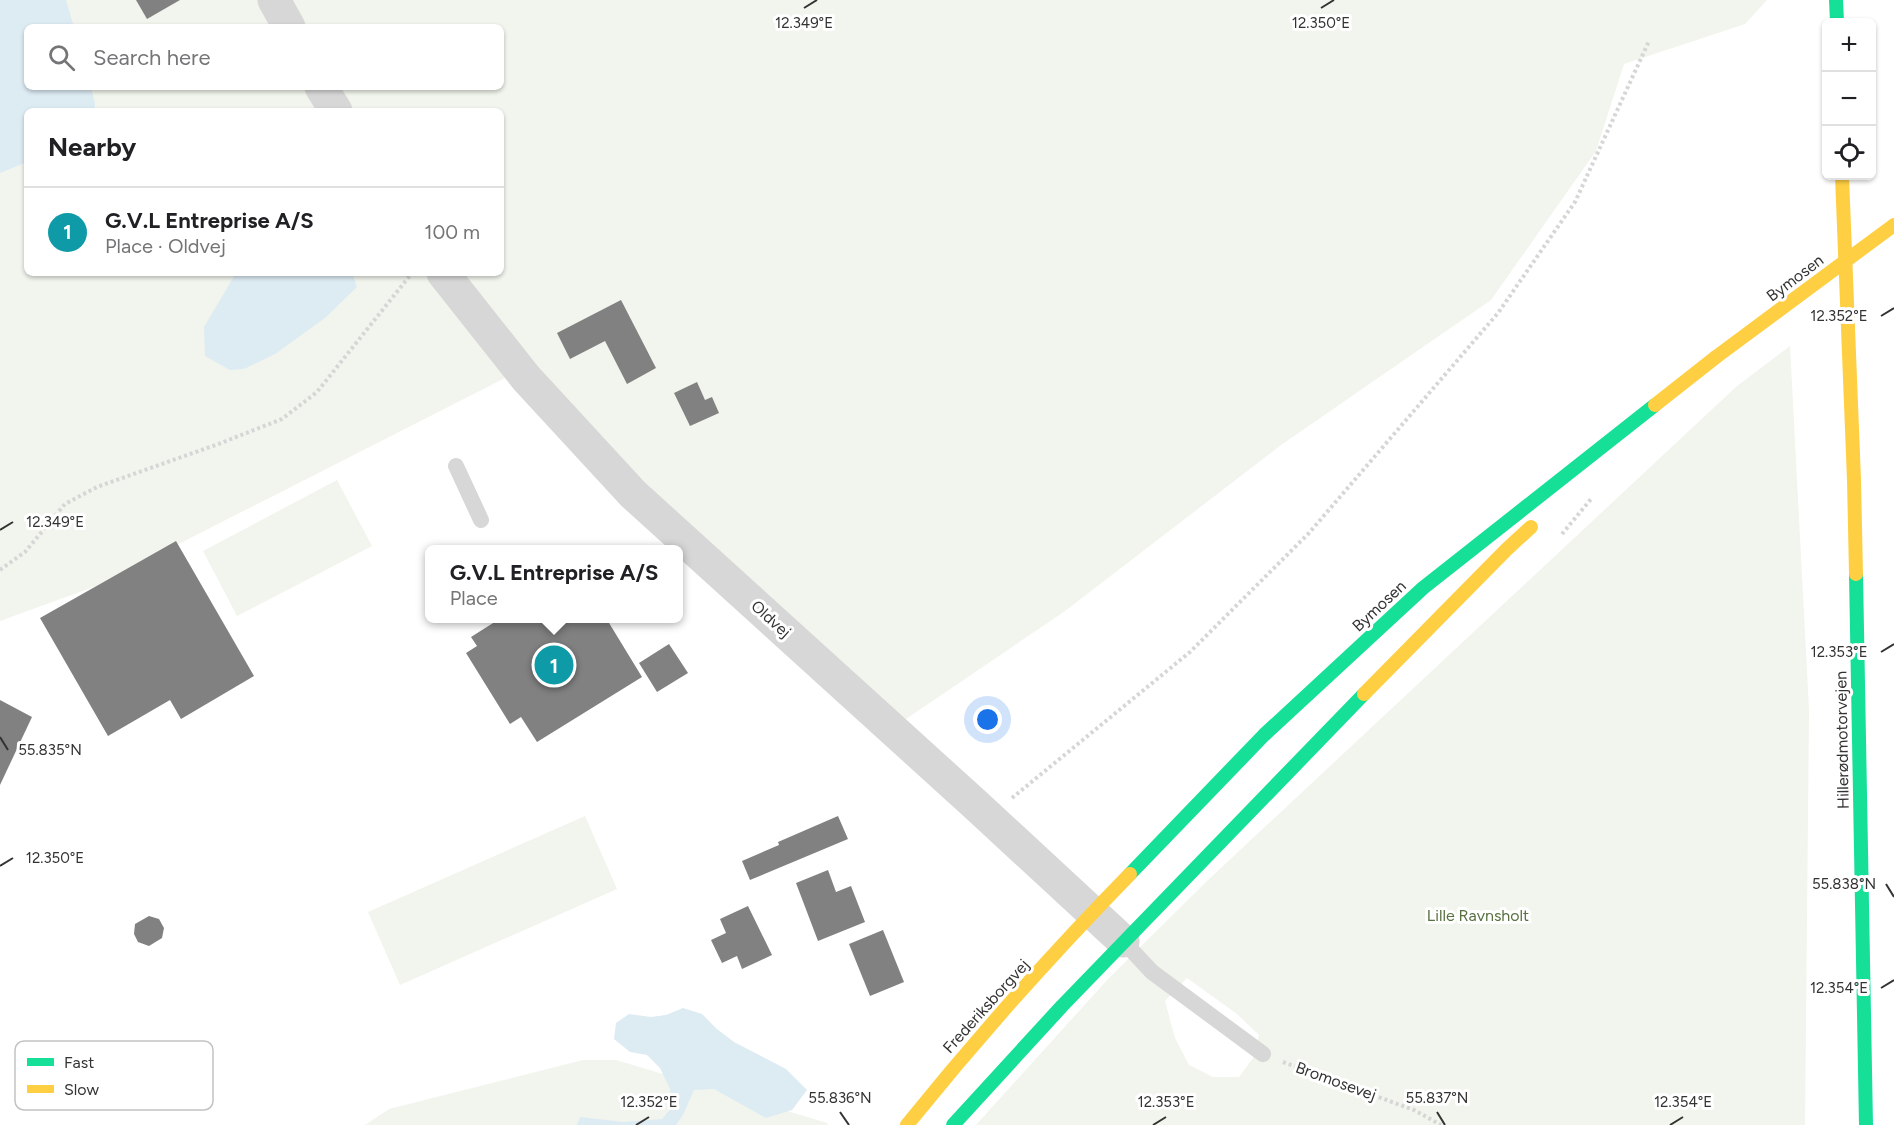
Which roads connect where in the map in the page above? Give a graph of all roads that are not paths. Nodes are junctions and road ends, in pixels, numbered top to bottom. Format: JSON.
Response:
{"nodes":[{"id":1,"x":274,"y":0,"type":"edge"},
{"id":2,"x":1836,"y":0,"type":"edge"},
{"id":3,"x":1837,"y":18,"type":"edge"},
{"id":4,"x":286,"y":24,"type":"edge"},
{"id":5,"x":323,"y":90,"type":"edge"},
{"id":6,"x":334,"y":108,"type":"edge"},
{"id":7,"x":1842,"y":180,"type":"edge"},
{"id":8,"x":1894,"y":225,"type":"edge"},
{"id":9,"x":445,"y":276,"type":"edge"},
{"id":10,"x":1716,"y":357,"type":"junction"},
{"id":11,"x":456,"y":466,"type":"dead end"},
{"id":12,"x":1586,"y":477,"type":"dead end"},
{"id":13,"x":1542,"y":517,"type":"dead end"},
{"id":14,"x":481,"y":520,"type":"dead end"},
{"id":15,"x":1093,"y":912,"type":"junction"},
{"id":16,"x":1123,"y":942,"type":"junction"},
{"id":17,"x":1263,"y":1054,"type":"road end"},
{"id":18,"x":907,"y":1125,"type":"edge"},
{"id":19,"x":953,"y":1125,"type":"edge"},
{"id":20,"x":1866,"y":1125,"type":"edge"}],
"edges":[{"from":1,"to":4,"type":"street"},
{"from":2,"to":3,"type":"main road"},
{"from":5,"to":6,"type":"street"},
{"from":7,"to":20,"type":"main road","name":"Hillerødmotorvejen"},
{"from":8,"to":10,"type":"main road","name":"Bymosen","bridge":true},
{"from":9,"to":15,"type":"street","name":"Oldvej"},
{"from":10,"to":12,"type":"main road","name":"Bymosen"},
{"from":10,"to":15,"type":"main road","name":"Bymosen"},
{"from":11,"to":14,"type":"lane"},
{"from":13,"to":16,"type":"main road"},
{"from":15,"to":16,"type":"street","name":"Oldvej"},
{"from":15,"to":18,"type":"main road","name":"Frederiksborgvej"},
{"from":16,"to":17,"type":"lane"},
{"from":16,"to":19,"type":"main road"}]}
